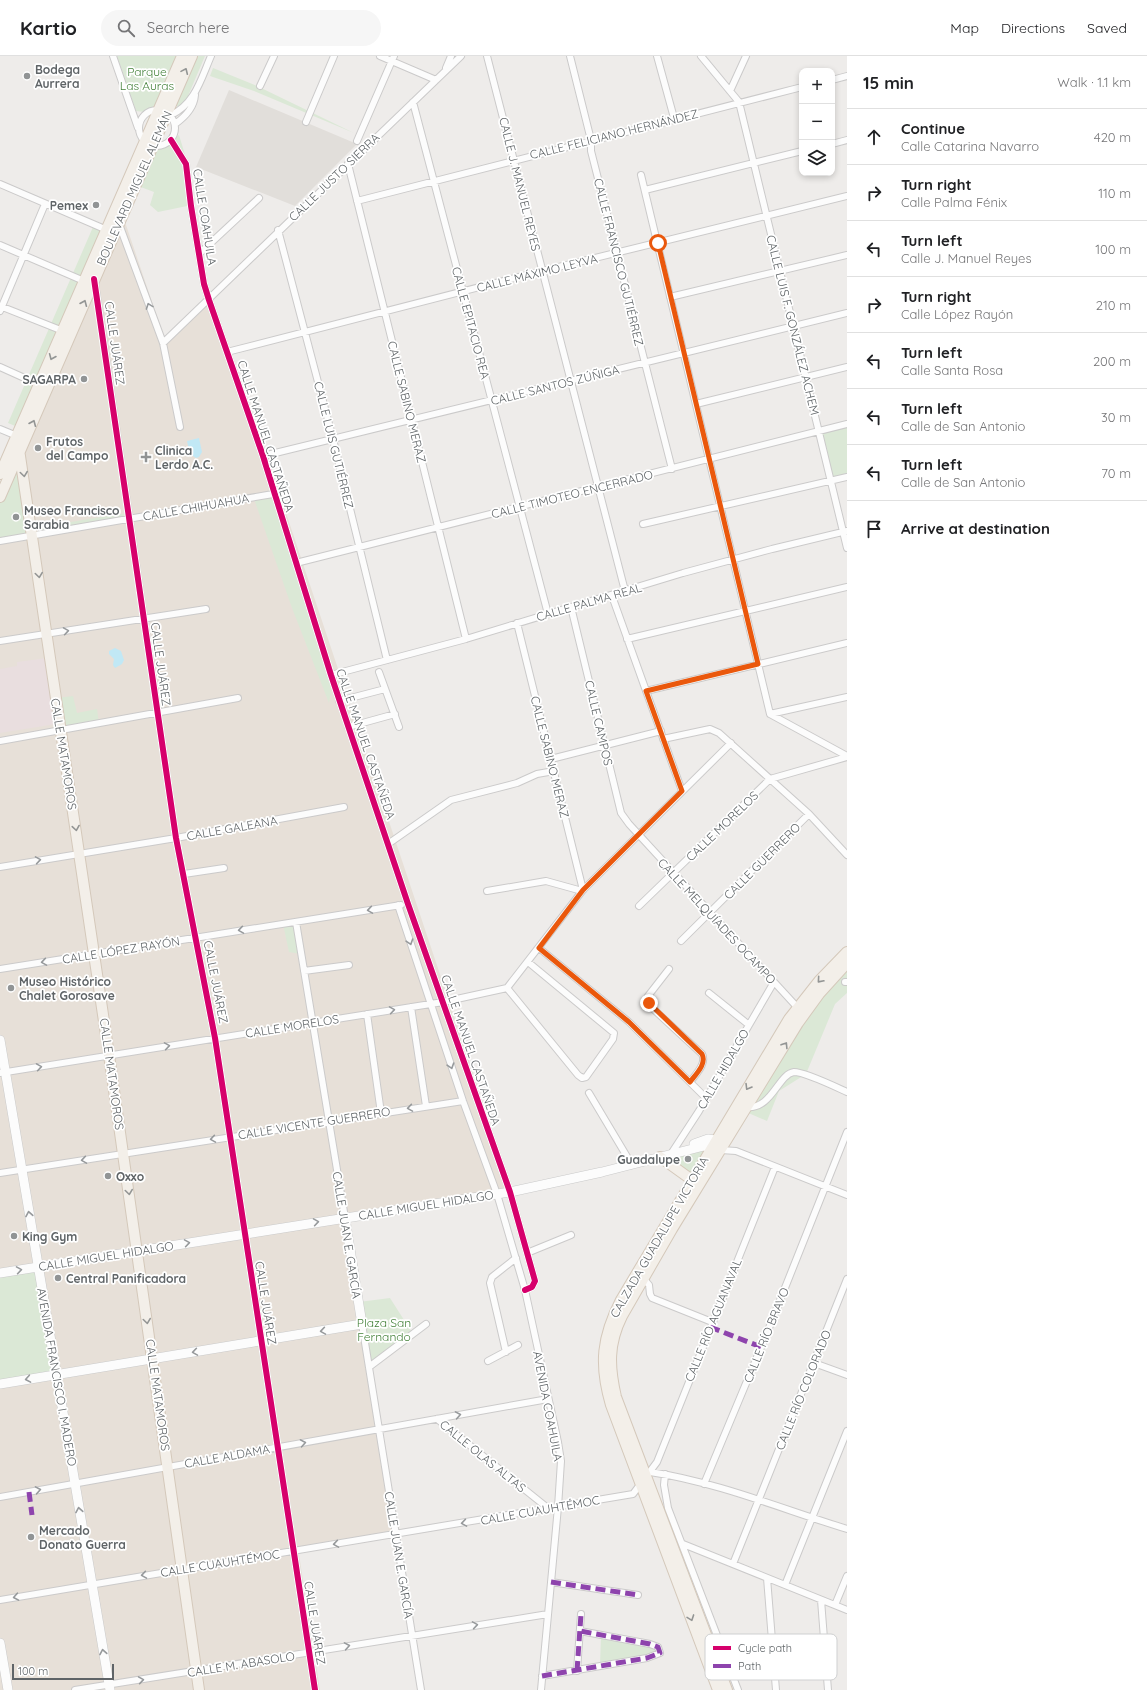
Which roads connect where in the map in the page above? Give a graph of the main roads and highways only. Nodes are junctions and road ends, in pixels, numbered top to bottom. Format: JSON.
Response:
{"nodes":[{"id":1,"x":182,"y":56,"type":"edge"},
{"id":2,"x":192,"y":56,"type":"edge"},
{"id":3,"x":166,"y":112,"type":"junction"},
{"id":4,"x":149,"y":144,"type":"junction"},
{"id":5,"x":17,"y":436,"type":"junction"},
{"id":6,"x":21,"y":450,"type":"junction"},
{"id":7,"x":0,"y":474,"type":"edge"},
{"id":8,"x":0,"y":497,"type":"edge"},
{"id":9,"x":847,"y":952,"type":"edge"},
{"id":10,"x":847,"y":963,"type":"edge"},
{"id":11,"x":0,"y":1040,"type":"edge"},
{"id":12,"x":3,"y":1072,"type":"edge"},
{"id":13,"x":719,"y":1144,"type":"junction"},
{"id":14,"x":660,"y":1158,"type":"junction"},
{"id":15,"x":692,"y":1180,"type":"junction"},
{"id":16,"x":345,"y":1218,"type":"junction"},
{"id":17,"x":137,"y":1251,"type":"junction"},
{"id":18,"x":38,"y":1267,"type":"junction"},
{"id":19,"x":0,"y":1273,"type":"edge"},
{"id":20,"x":152,"y":1359,"type":"junction"},
{"id":21,"x":56,"y":1375,"type":"junction"},
{"id":22,"x":0,"y":1384,"type":"edge"},
{"id":23,"x":646,"y":1478,"type":"junction"},
{"id":24,"x":706,"y":1634,"type":"edge"},
{"id":25,"x":0,"y":1643,"type":"edge"},
{"id":26,"x":705,"y":1652,"type":"edge"},
{"id":27,"x":715,"y":1680,"type":"edge"},
{"id":28,"x":723,"y":1680,"type":"edge"},
{"id":29,"x":109,"y":1687,"type":"edge"},
{"id":30,"x":8,"y":1690,"type":"edge"},
{"id":31,"x":200,"y":1690,"type":"edge"},
{"id":32,"x":718,"y":1690,"type":"edge"},
{"id":33,"x":727,"y":1690,"type":"edge"}],
"edges":[{"from":1,"to":3,"type":"main road","name":"BOULEVARD MIGUEL ALEMÁN"},
{"from":3,"to":2,"type":"main road","name":"BOULEVARD MIGUEL ALEMÁN","one_way":true},
{"from":3,"to":4,"type":"main road","name":"BOULEVARD MIGUEL ALEMÁN"},
{"from":4,"to":5,"type":"main road","name":"BOULEVARD MIGUEL ALEMÁN","one_way":true},
{"from":6,"to":4,"type":"main road","name":"BOULEVARD MIGUEL ALEMÁN","one_way":true},
{"from":5,"to":6,"type":"main road","name":"CALLE MATAMOROS"},
{"from":5,"to":7,"type":"main road","name":"BOULEVARD MIGUEL ALEMÁN"},
{"from":6,"to":8,"type":"main road","name":"BOULEVARD MIGUEL ALEMÁN"},
{"from":6,"to":17,"type":"main road","name":"CALLE MATAMOROS","one_way":true},
{"from":9,"to":13,"type":"main road","name":"CALZADA GUADALUPE VICTORIA","one_way":true},
{"from":13,"to":10,"type":"main road","name":"CALZADA GUADALUPE VICTORIA","one_way":true},
{"from":11,"to":12,"type":"main road","name":"AVENIDA FRANCISCO I. MADERO"},
{"from":18,"to":12,"type":"main road","name":"AVENIDA FRANCISCO I. MADERO","one_way":true},
{"from":13,"to":14,"type":"main road","name":"CALLE MIGUEL HIDALGO"},
{"from":13,"to":15,"type":"main road","name":"CALZADA GUADALUPE VICTORIA"},
{"from":13,"to":23,"type":"main road","name":"CALZADA GUADALUPE VICTORIA"},
{"from":14,"to":15,"type":"main road"},
{"from":14,"to":16,"type":"main road","name":"CALLE MIGUEL HIDALGO"},
{"from":15,"to":23,"type":"main road","name":"CALZADA GUADALUPE VICTORIA"},
{"from":17,"to":16,"type":"main road","name":"CALLE MIGUEL HIDALGO","one_way":true},
{"from":16,"to":20,"type":"main road","name":"CALLE JUAN E. GARCÍA","one_way":true},
{"from":17,"to":18,"type":"main road","name":"CALLE MIGUEL HIDALGO"},
{"from":17,"to":20,"type":"main road","name":"CALLE MATAMOROS","one_way":true},
{"from":19,"to":18,"type":"main road","name":"CALLE MIGUEL HIDALGO","one_way":true},
{"from":18,"to":21,"type":"main road","name":"AVENIDA FRANCISCO I. MADERO"},
{"from":20,"to":21,"type":"main road"},
{"from":20,"to":31,"type":"main road","name":"CALLE MATAMOROS"},
{"from":21,"to":22,"type":"main road","one_way":true},
{"from":29,"to":21,"type":"main road","name":"AVENIDA FRANCISCO I. MADERO","one_way":true},
{"from":23,"to":24,"type":"main road","name":"CALZADA GUADALUPE VICTORIA"},
{"from":23,"to":26,"type":"main road","name":"CALZADA GUADALUPE VICTORIA","one_way":true},
{"from":25,"to":30,"type":"main road"},
{"from":27,"to":32,"type":"main road","name":"CALZADA GUADALUPE VICTORIA","one_way":true},
{"from":28,"to":33,"type":"main road","name":"CALZADA GUADALUPE VICTORIA"}]}
